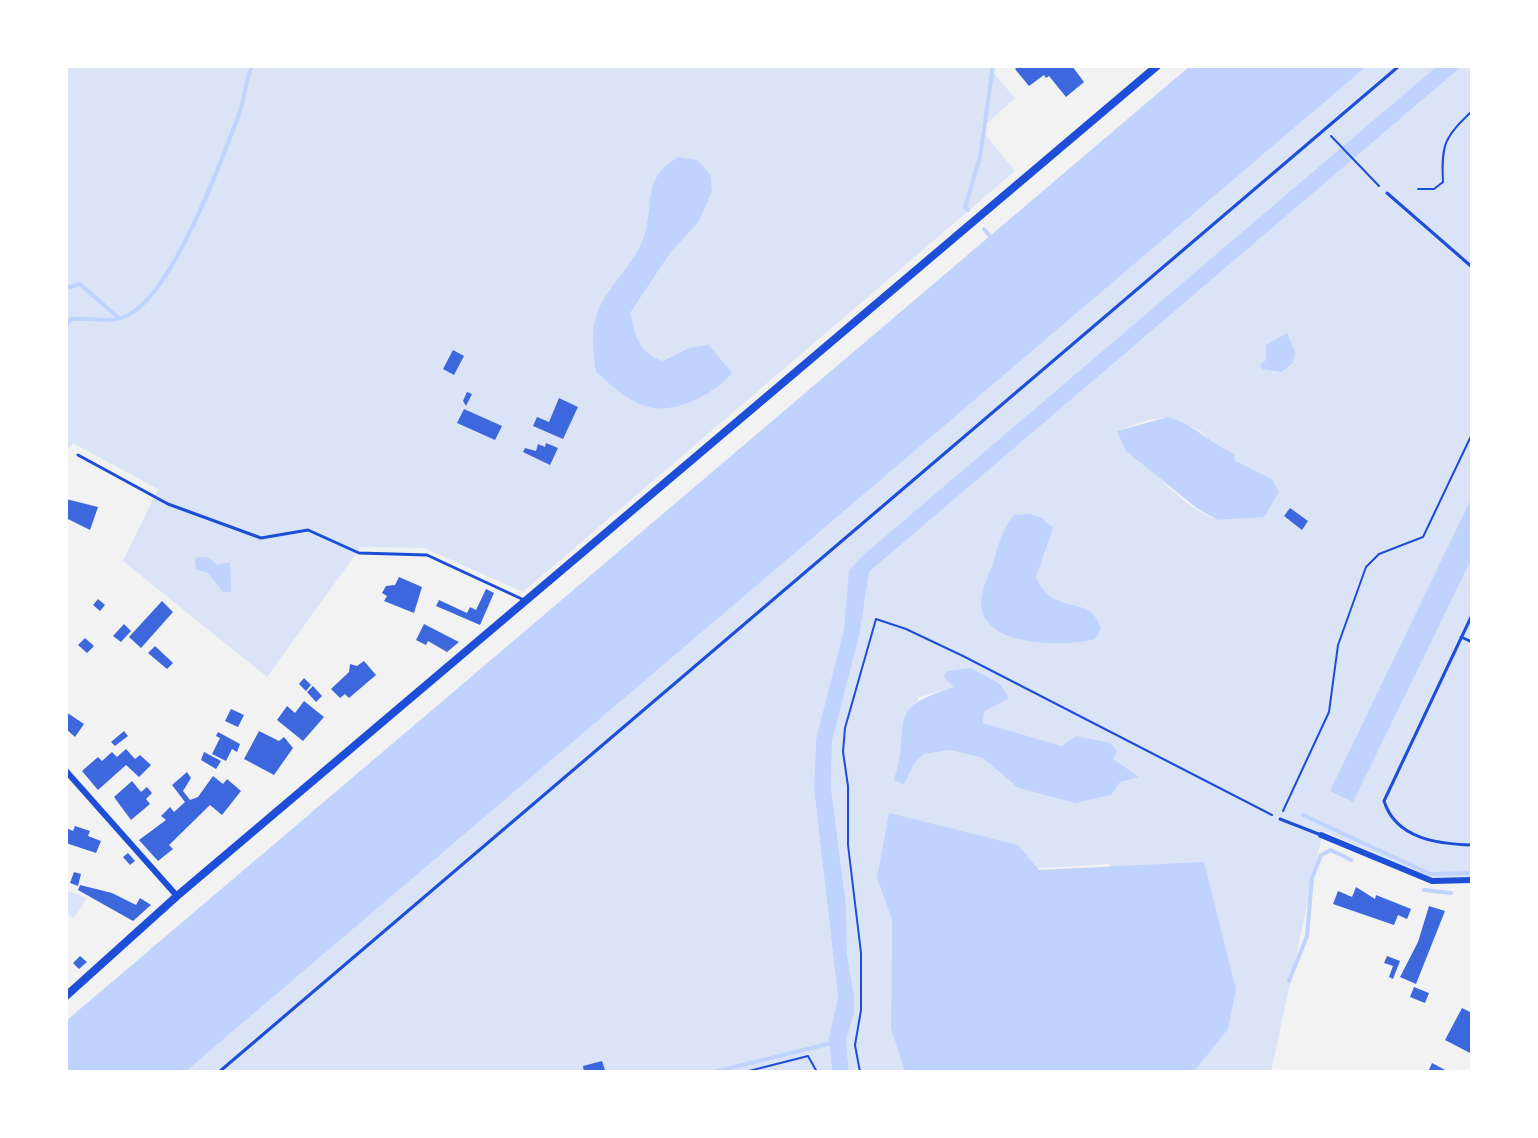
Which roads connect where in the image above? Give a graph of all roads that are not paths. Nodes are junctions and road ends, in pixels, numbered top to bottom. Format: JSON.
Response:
{"nodes":[{"id":1,"x":1157,"y":66,"type":"edge"},
{"id":2,"x":1399,"y":66,"type":"edge"},
{"id":3,"x":1387,"y":193,"type":"road end"},
{"id":4,"x":1472,"y":267,"type":"edge"},
{"id":5,"x":78,"y":455,"type":"dead end"},
{"id":6,"x":526,"y":601,"type":"junction"},
{"id":7,"x":1472,"y":615,"type":"edge"},
{"id":8,"x":1461,"y":636,"type":"junction"},
{"id":9,"x":1472,"y":642,"type":"edge"},
{"id":10,"x":66,"y":771,"type":"edge"},
{"id":11,"x":1280,"y":819,"type":"road end"},
{"id":12,"x":1321,"y":835,"type":"joint"},
{"id":13,"x":1472,"y":845,"type":"edge"},
{"id":14,"x":1472,"y":880,"type":"edge"},
{"id":15,"x":177,"y":896,"type":"junction"},
{"id":16,"x":66,"y":996,"type":"edge"},
{"id":17,"x":219,"y":1072,"type":"edge"}],
"edges":[{"from":1,"to":6,"type":"street"},
{"from":2,"to":17,"type":"lane"},
{"from":3,"to":4,"type":"lane"},
{"from":5,"to":6,"type":"lane"},
{"from":6,"to":15,"type":"street"},
{"from":7,"to":8,"type":"lane"},
{"from":8,"to":9,"type":"lane"},
{"from":8,"to":13,"type":"lane"},
{"from":10,"to":15,"type":"street"},
{"from":11,"to":12,"type":"lane"},
{"from":12,"to":14,"type":"street"},
{"from":15,"to":16,"type":"street"}]}
